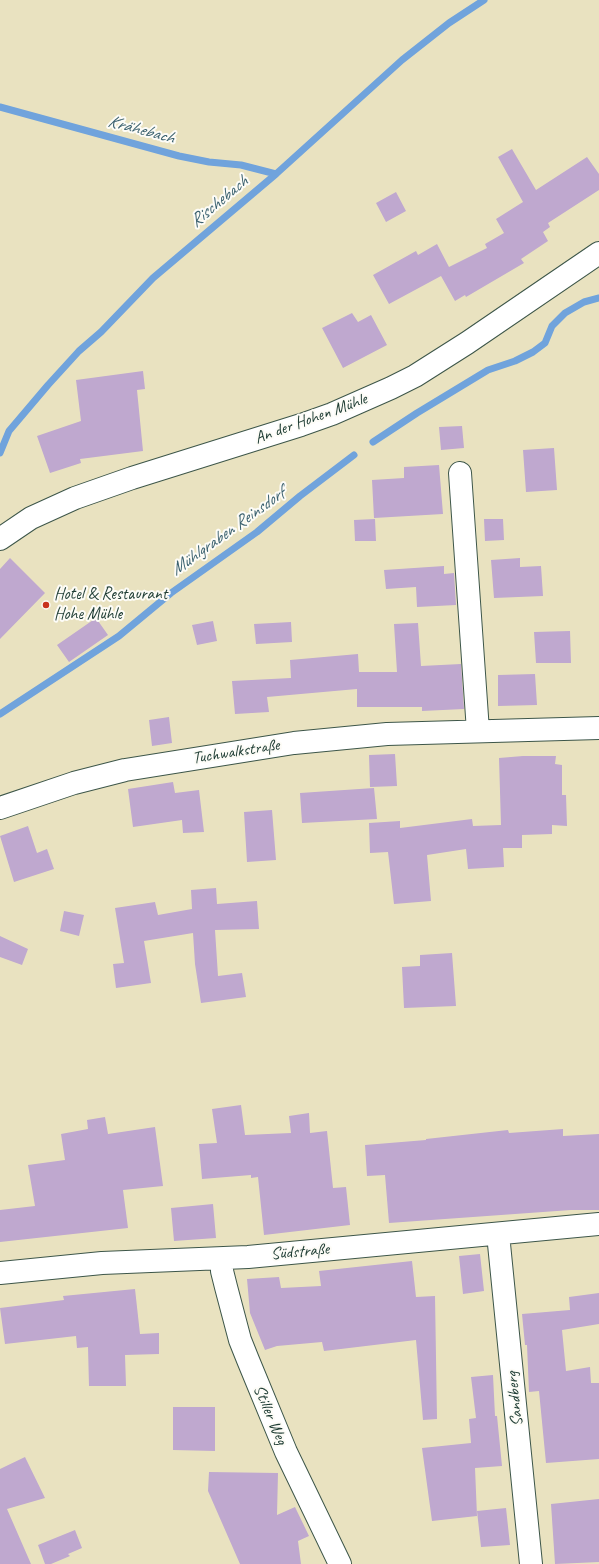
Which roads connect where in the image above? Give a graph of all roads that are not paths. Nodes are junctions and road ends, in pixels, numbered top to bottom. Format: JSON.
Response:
{"nodes":[{"id":1,"x":599,"y":253,"type":"edge"},
{"id":2,"x":460,"y":473,"type":"dead end"},
{"id":3,"x":0,"y":539,"type":"edge"},
{"id":4,"x":599,"y":728,"type":"edge"},
{"id":5,"x":478,"y":731,"type":"junction"},
{"id":6,"x":0,"y":808,"type":"edge"},
{"id":7,"x":599,"y":1224,"type":"edge"},
{"id":8,"x":498,"y":1234,"type":"junction"},
{"id":9,"x":222,"y":1259,"type":"junction"},
{"id":10,"x":0,"y":1273,"type":"edge"},
{"id":11,"x":340,"y":1564,"type":"edge"},
{"id":12,"x":531,"y":1564,"type":"edge"}],
"edges":[{"from":1,"to":3,"type":"street","name":"An der Hohen Mühle"},
{"from":2,"to":5,"type":"street"},
{"from":4,"to":5,"type":"street","name":"Tuchwalkstraße"},
{"from":5,"to":6,"type":"street","name":"Tuchwalkstraße"},
{"from":7,"to":8,"type":"street","name":"Südstraße"},
{"from":8,"to":9,"type":"street","name":"Südstraße"},
{"from":8,"to":12,"type":"street","name":"Sandberg"},
{"from":9,"to":10,"type":"street","name":"Südstraße"},
{"from":9,"to":11,"type":"street","name":"Stiller Weg"}]}
